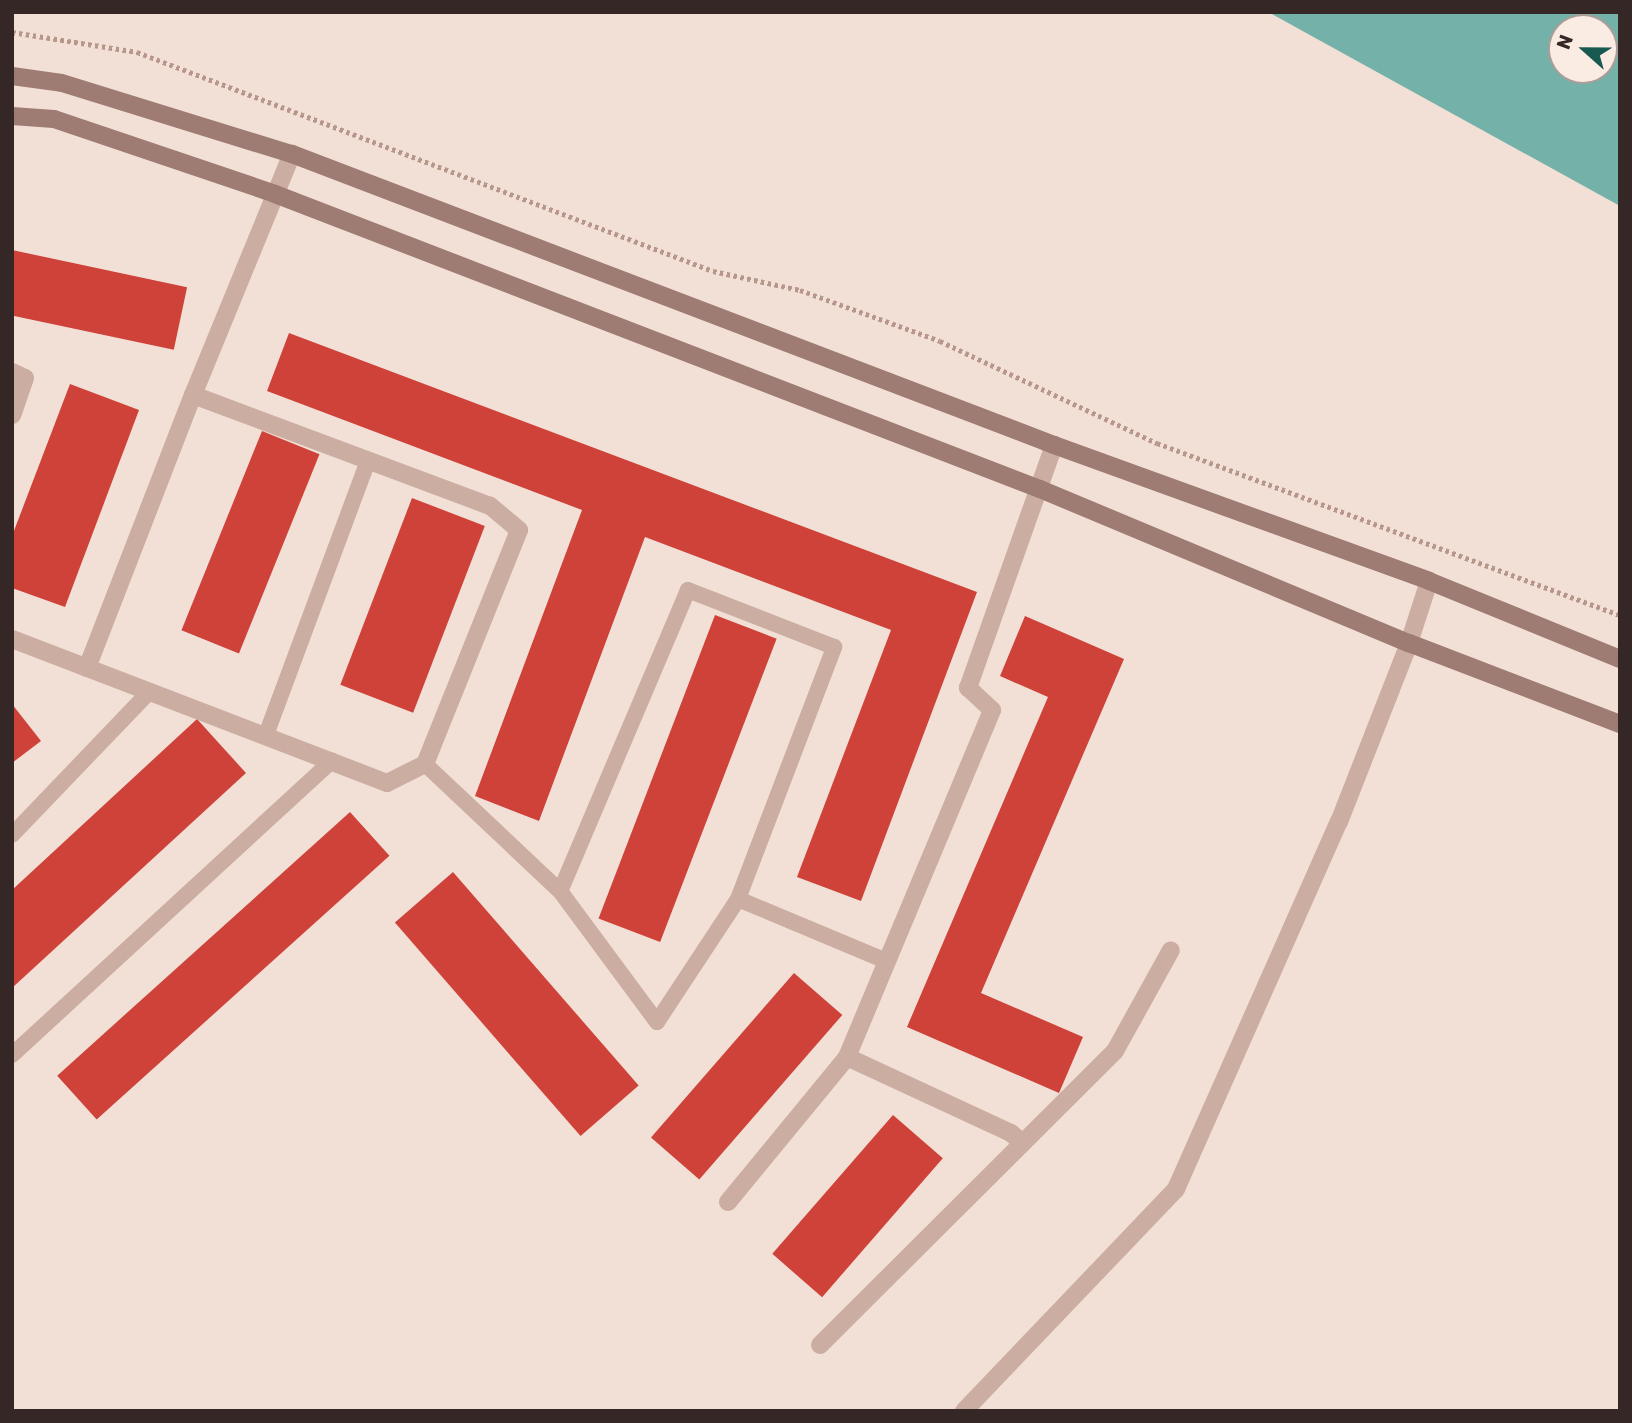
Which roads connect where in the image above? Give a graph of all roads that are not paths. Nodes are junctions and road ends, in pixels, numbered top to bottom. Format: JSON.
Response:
{"nodes":[{"id":1,"x":12,"y":76,"type":"edge"},
{"id":2,"x":12,"y":116,"type":"edge"},
{"id":3,"x":292,"y":154,"type":"junction"},
{"id":4,"x":275,"y":194,"type":"junction"},
{"id":5,"x":12,"y":372,"type":"edge"},
{"id":6,"x":193,"y":395,"type":"junction"},
{"id":7,"x":12,"y":415,"type":"edge"},
{"id":8,"x":1054,"y":445,"type":"junction"},
{"id":9,"x":368,"y":460,"type":"junction"},
{"id":10,"x":1040,"y":489,"type":"junction"},
{"id":11,"x":1429,"y":581,"type":"junction"},
{"id":12,"x":12,"y":639,"type":"edge"},
{"id":13,"x":1409,"y":643,"type":"junction"},
{"id":14,"x":1620,"y":659,"type":"edge"},
{"id":15,"x":87,"y":668,"type":"junction"},
{"id":16,"x":150,"y":691,"type":"junction"},
{"id":17,"x":1620,"y":724,"type":"edge"},
{"id":18,"x":266,"y":735,"type":"junction"},
{"id":19,"x":332,"y":761,"type":"junction"},
{"id":20,"x":425,"y":764,"type":"junction"},
{"id":21,"x":12,"y":835,"type":"edge"},
{"id":22,"x":559,"y":891,"type":"junction"},
{"id":23,"x":738,"y":899,"type":"junction"},
{"id":24,"x":1171,"y":950,"type":"dead end"},
{"id":25,"x":887,"y":961,"type":"junction"},
{"id":26,"x":12,"y":1055,"type":"edge"},
{"id":27,"x":846,"y":1057,"type":"junction"},
{"id":28,"x":1021,"y":1142,"type":"junction"},
{"id":29,"x":728,"y":1202,"type":"dead end"},
{"id":30,"x":820,"y":1345,"type":"dead end"},
{"id":31,"x":964,"y":1411,"type":"edge"}],
"edges":[{"from":1,"to":3,"type":"main road"},
{"from":2,"to":4,"type":"main road"},
{"from":3,"to":4,"type":"street"},
{"from":3,"to":8,"type":"main road"},
{"from":4,"to":6,"type":"street"},
{"from":4,"to":10,"type":"main road"},
{"from":5,"to":7,"type":"street"},
{"from":6,"to":9,"type":"street"},
{"from":6,"to":15,"type":"street"},
{"from":8,"to":10,"type":"street"},
{"from":8,"to":11,"type":"main road"},
{"from":9,"to":18,"type":"lane"},
{"from":9,"to":20,"type":"street"},
{"from":10,"to":13,"type":"main road"},
{"from":10,"to":25,"type":"street"},
{"from":11,"to":13,"type":"street"},
{"from":11,"to":14,"type":"main road"},
{"from":12,"to":15,"type":"street"},
{"from":13,"to":17,"type":"main road"},
{"from":13,"to":31,"type":"street"},
{"from":15,"to":16,"type":"street"},
{"from":16,"to":18,"type":"street"},
{"from":16,"to":21,"type":"lane"},
{"from":18,"to":19,"type":"street"},
{"from":19,"to":20,"type":"street"},
{"from":19,"to":26,"type":"lane"},
{"from":20,"to":22,"type":"lane"},
{"from":22,"to":23,"type":"lane"},
{"from":22,"to":23,"type":"lane"},
{"from":23,"to":25,"type":"lane"},
{"from":24,"to":28,"type":"street"},
{"from":25,"to":27,"type":"street"},
{"from":27,"to":28,"type":"street"},
{"from":27,"to":29,"type":"street"},
{"from":28,"to":30,"type":"street"}]}
